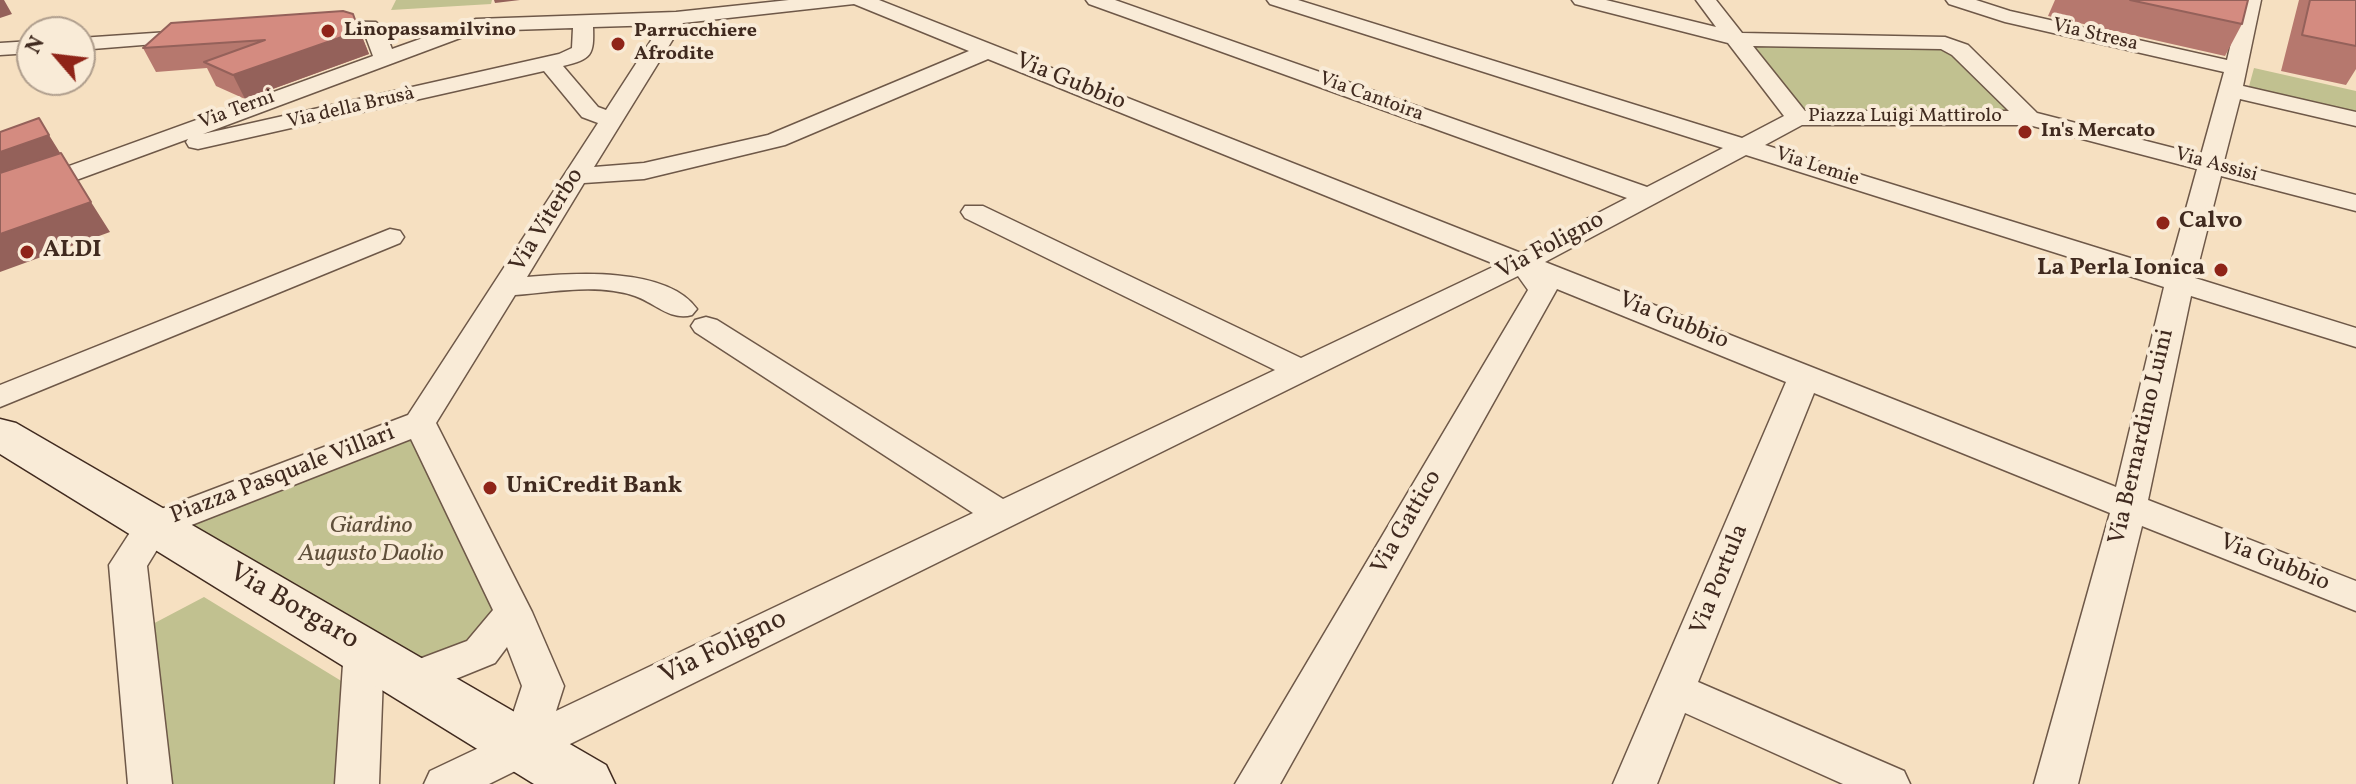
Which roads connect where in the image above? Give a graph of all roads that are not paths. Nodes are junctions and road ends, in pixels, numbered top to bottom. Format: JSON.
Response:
{"nodes":[{"id":1,"x":846,"y":0,"type":"edge"},
{"id":2,"x":861,"y":0,"type":"edge"},
{"id":3,"x":1096,"y":0,"type":"edge"},
{"id":4,"x":1277,"y":0,"type":"edge"},
{"id":5,"x":1582,"y":0,"type":"edge"},
{"id":6,"x":1706,"y":0,"type":"edge"},
{"id":7,"x":1956,"y":0,"type":"edge"},
{"id":8,"x":2037,"y":0,"type":"edge"},
{"id":9,"x":2251,"y":0,"type":"edge"},
{"id":10,"x":2005,"y":16,"type":"junction"},
{"id":11,"x":676,"y":18,"type":"junction"},
{"id":12,"x":583,"y":22,"type":"junction"},
{"id":13,"x":292,"y":29,"type":"edge"},
{"id":14,"x":217,"y":34,"type":"edge"},
{"id":15,"x":1739,"y":39,"type":"junction"},
{"id":16,"x":96,"y":43,"type":"edge"},
{"id":17,"x":1945,"y":43,"type":"junction"},
{"id":18,"x":988,"y":51,"type":"junction"},
{"id":19,"x":384,"y":57,"type":"junction"},
{"id":20,"x":549,"y":63,"type":"junction"},
{"id":21,"x":2233,"y":79,"type":"junction"},
{"id":22,"x":1798,"y":118,"type":"junction"},
{"id":23,"x":2029,"y":118,"type":"junction"},
{"id":24,"x":2356,"y":119,"type":"edge"},
{"id":25,"x":611,"y":120,"type":"junction"},
{"id":26,"x":151,"y":143,"type":"junction"},
{"id":27,"x":1748,"y":147,"type":"junction"},
{"id":28,"x":2211,"y":165,"type":"junction"},
{"id":29,"x":577,"y":176,"type":"junction"},
{"id":30,"x":1647,"y":196,"type":"junction"},
{"id":31,"x":0,"y":200,"type":"edge"},
{"id":32,"x":2356,"y":203,"type":"edge"},
{"id":33,"x":974,"y":212,"type":"dead end"},
{"id":34,"x":390,"y":237,"type":"dead end"},
{"id":35,"x":1523,"y":263,"type":"junction"},
{"id":36,"x":2179,"y":284,"type":"junction"},
{"id":37,"x":507,"y":287,"type":"junction"},
{"id":38,"x":2356,"y":338,"type":"edge"},
{"id":39,"x":1301,"y":370,"type":"junction"},
{"id":40,"x":1805,"y":375,"type":"junction"},
{"id":41,"x":0,"y":397,"type":"edge"},
{"id":42,"x":420,"y":423,"type":"junction"},
{"id":43,"x":0,"y":434,"type":"edge"},
{"id":44,"x":2129,"y":507,"type":"junction"},
{"id":45,"x":1002,"y":515,"type":"junction"},
{"id":46,"x":153,"y":526,"type":"junction"},
{"id":47,"x":2356,"y":597,"type":"edge"},
{"id":48,"x":513,"y":612,"type":"junction"},
{"id":49,"x":364,"y":649,"type":"junction"},
{"id":50,"x":412,"y":679,"type":"junction"},
{"id":51,"x":1675,"y":690,"type":"junction"},
{"id":52,"x":524,"y":745,"type":"junction"},
{"id":53,"x":150,"y":784,"type":"edge"},
{"id":54,"x":357,"y":784,"type":"edge"},
{"id":55,"x":446,"y":784,"type":"edge"},
{"id":56,"x":585,"y":784,"type":"edge"},
{"id":57,"x":1257,"y":784,"type":"edge"},
{"id":58,"x":1635,"y":784,"type":"edge"},
{"id":59,"x":1888,"y":784,"type":"edge"},
{"id":60,"x":2056,"y":784,"type":"edge"}],
"edges":[{"from":1,"to":11,"type":"street","name":"Via Terni"},
{"from":2,"to":18,"type":"street","name":"Via Gubbio"},
{"from":3,"to":30,"type":"street","name":"Via Cantoira"},
{"from":4,"to":27,"type":"street","name":"Via Lemie"},
{"from":5,"to":15,"type":"street"},
{"from":6,"to":15,"type":"street","name":"Piazza Luigi Mattirolo"},
{"from":7,"to":10,"type":"street","name":"Via Stresa"},
{"from":8,"to":10,"type":"street"},
{"from":9,"to":21,"type":"street","name":"Via Bernardino Luini"},
{"from":10,"to":17,"type":"street"},
{"from":10,"to":21,"type":"street","name":"Via Stresa"},
{"from":11,"to":12,"type":"street","name":"Via Terni"},
{"from":11,"to":25,"type":"street","name":"Via Viterbo"},
{"from":12,"to":19,"type":"street","name":"Via Terni"},
{"from":12,"to":20,"type":"street","name":"Via della Brusà"},
{"from":13,"to":19,"type":"street"},
{"from":14,"to":16,"type":"street"},
{"from":15,"to":17,"type":"street"},
{"from":15,"to":22,"type":"street","name":"Piazza Luigi Mattirolo"},
{"from":17,"to":23,"type":"street","name":"Piazza Luigi Mattirolo"},
{"from":18,"to":29,"type":"street","name":"Via Gubbio"},
{"from":18,"to":35,"type":"street","name":"Via Gubbio"},
{"from":19,"to":26,"type":"street","name":"Via Terni"},
{"from":20,"to":25,"type":"street"},
{"from":20,"to":26,"type":"street","name":"Via della Brusà"},
{"from":21,"to":24,"type":"street"},
{"from":21,"to":28,"type":"street","name":"Via Bernardino Luini"},
{"from":22,"to":23,"type":"street","name":"Piazza Luigi Mattirolo"},
{"from":22,"to":27,"type":"street","name":"Via Foligno"},
{"from":23,"to":28,"type":"street","name":"Via Assisi"},
{"from":25,"to":29,"type":"street","name":"Via Viterbo"},
{"from":26,"to":31,"type":"street","name":"Via Terni"},
{"from":27,"to":30,"type":"street","name":"Via Foligno"},
{"from":27,"to":36,"type":"street","name":"Via Lemie"},
{"from":28,"to":32,"type":"street","name":"Via Assisi"},
{"from":28,"to":36,"type":"street","name":"Via Bernardino Luini"},
{"from":29,"to":37,"type":"street","name":"Via Viterbo"},
{"from":30,"to":35,"type":"street","name":"Via Foligno"},
{"from":33,"to":39,"type":"street"},
{"from":34,"to":41,"type":"street"},
{"from":35,"to":39,"type":"street","name":"Via Foligno"},
{"from":35,"to":40,"type":"street","name":"Via Gubbio"},
{"from":35,"to":57,"type":"street","name":"Via Gattico"},
{"from":36,"to":38,"type":"street","name":"Via Lemie"},
{"from":36,"to":44,"type":"street","name":"Via Bernardino Luini"},
{"from":37,"to":42,"type":"street","name":"Via Viterbo"},
{"from":37,"to":45,"type":"street"},
{"from":39,"to":45,"type":"street","name":"Via Foligno"},
{"from":40,"to":44,"type":"street","name":"Via Gubbio"},
{"from":40,"to":51,"type":"street","name":"Via Portula"},
{"from":42,"to":46,"type":"street","name":"Piazza Pasquale Villari"},
{"from":42,"to":48,"type":"street","name":"Piazza Pasquale Villari"},
{"from":43,"to":46,"type":"street","name":"Via Borgaro"},
{"from":44,"to":47,"type":"street","name":"Via Gubbio"},
{"from":44,"to":60,"type":"street","name":"Via Bernardino Luini"},
{"from":45,"to":52,"type":"street","name":"Via Foligno"},
{"from":46,"to":49,"type":"street","name":"Via Borgaro"},
{"from":46,"to":53,"type":"street","name":"Piazza Pasquale Villari"},
{"from":48,"to":50,"type":"street"},
{"from":48,"to":52,"type":"street","name":"Piazza Pasquale Villari"},
{"from":49,"to":50,"type":"street","name":"Via Borgaro"},
{"from":49,"to":54,"type":"street"},
{"from":50,"to":52,"type":"street","name":"Via Borgaro"},
{"from":51,"to":58,"type":"street","name":"Via Portula"},
{"from":51,"to":59,"type":"street"},
{"from":52,"to":55,"type":"street","name":"Via Foligno"},
{"from":52,"to":56,"type":"street","name":"Via Borgaro"}]}
